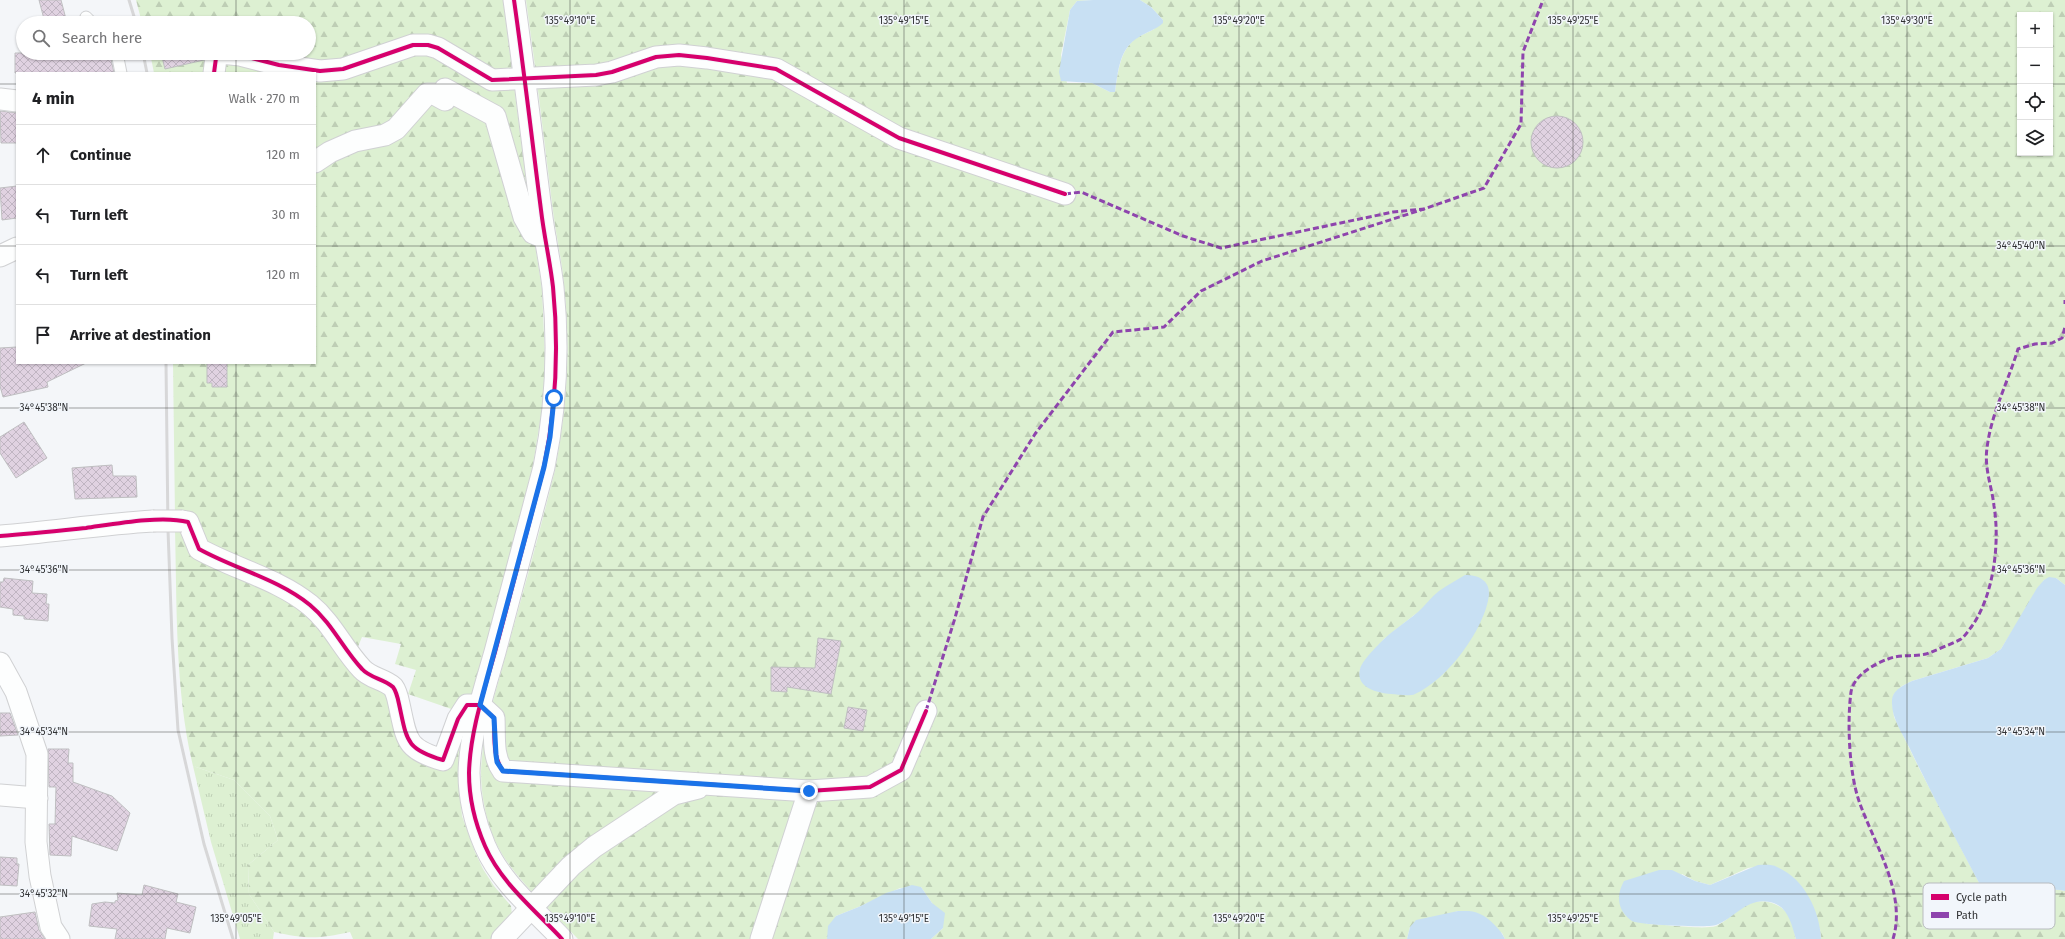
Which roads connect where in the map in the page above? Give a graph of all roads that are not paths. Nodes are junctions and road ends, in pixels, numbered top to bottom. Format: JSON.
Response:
{"nodes":[{"id":1,"x":514,"y":0,"type":"edge"},
{"id":2,"x":118,"y":60,"type":"edge"},
{"id":3,"x":216,"y":60,"type":"edge"},
{"id":4,"x":260,"y":60,"type":"edge"},
{"id":5,"x":121,"y":72,"type":"edge"},
{"id":6,"x":214,"y":72,"type":"edge"},
{"id":7,"x":525,"y":78,"type":"junction"},
{"id":8,"x":0,"y":100,"type":"edge"},
{"id":9,"x":16,"y":101,"type":"edge"},
{"id":10,"x":316,"y":161,"type":"edge"},
{"id":11,"x":1065,"y":194,"type":"dead end"},
{"id":12,"x":545,"y":238,"type":"junction"},
{"id":13,"x":16,"y":248,"type":"edge"},
{"id":14,"x":0,"y":256,"type":"edge"},
{"id":15,"x":0,"y":536,"type":"edge"},
{"id":16,"x":0,"y":663,"type":"edge"},
{"id":17,"x":6,"y":686,"type":"edge"},
{"id":18,"x":480,"y":705,"type":"junction"},
{"id":19,"x":926,"y":711,"type":"dead end"},
{"id":20,"x":714,"y":784,"type":"junction"},
{"id":21,"x":809,"y":791,"type":"junction"},
{"id":22,"x":0,"y":795,"type":"edge"},
{"id":23,"x":37,"y":798,"type":"junction"},
{"id":24,"x":532,"y":908,"type":"junction"},
{"id":25,"x":59,"y":939,"type":"edge"},
{"id":26,"x":502,"y":939,"type":"edge"},
{"id":27,"x":562,"y":939,"type":"edge"},
{"id":28,"x":761,"y":939,"type":"edge"}],
"edges":[{"from":1,"to":7,"type":"street"},
{"from":2,"to":5,"type":"lane"},
{"from":3,"to":6,"type":"street"},
{"from":4,"to":7,"type":"street"},
{"from":7,"to":11,"type":"street"},
{"from":7,"to":12,"type":"street"},
{"from":8,"to":9,"type":"street"},
{"from":10,"to":12,"type":"street"},
{"from":12,"to":18,"type":"street"},
{"from":13,"to":14,"type":"street"},
{"from":15,"to":18,"type":"street","bridge":true},
{"from":16,"to":17,"type":"street"},
{"from":17,"to":23,"type":"street"},
{"from":18,"to":20,"type":"street"},
{"from":18,"to":24,"type":"street"},
{"from":19,"to":21,"type":"street"},
{"from":20,"to":21,"type":"street"},
{"from":20,"to":24,"type":"street"},
{"from":21,"to":28,"type":"street"},
{"from":22,"to":23,"type":"street"},
{"from":23,"to":25,"type":"street"},
{"from":24,"to":26,"type":"street"},
{"from":24,"to":27,"type":"street"}]}
